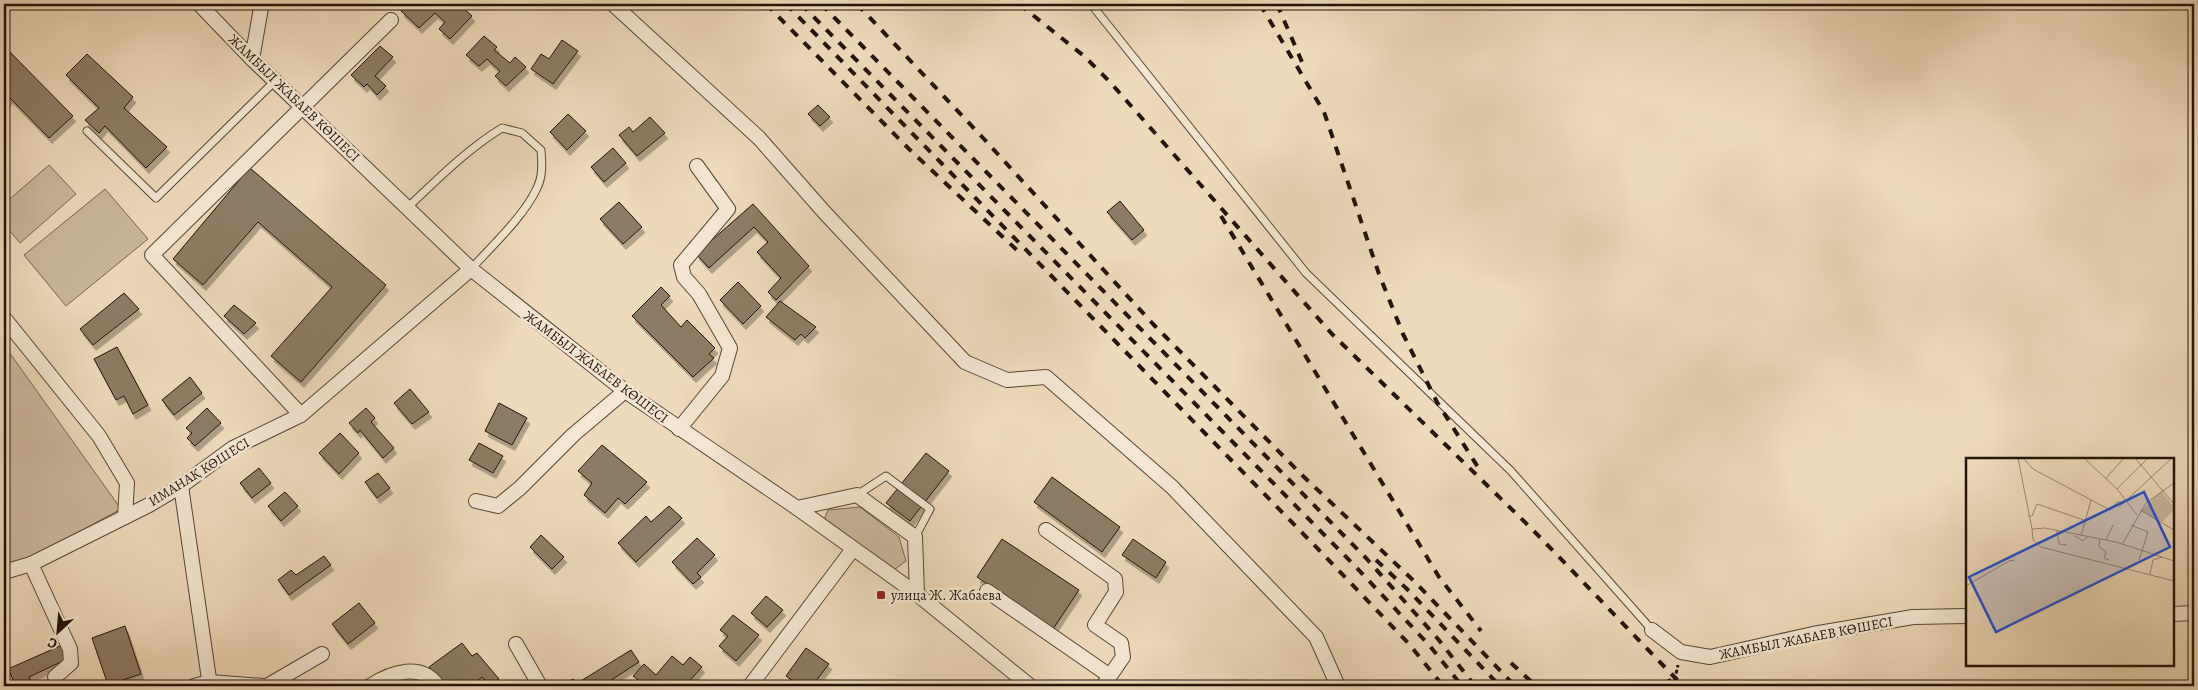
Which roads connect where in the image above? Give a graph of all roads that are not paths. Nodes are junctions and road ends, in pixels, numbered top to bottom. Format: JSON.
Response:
{"nodes":[{"id":1,"x":199,"y":4,"type":"edge"},
{"id":2,"x":260,"y":4,"type":"edge"},
{"id":3,"x":613,"y":4,"type":"edge"},
{"id":4,"x":1091,"y":4,"type":"edge"},
{"id":5,"x":391,"y":20,"type":"dead end"},
{"id":6,"x":252,"y":59,"type":"junction"},
{"id":7,"x":275,"y":81,"type":"junction"},
{"id":8,"x":302,"y":106,"type":"junction"},
{"id":9,"x":87,"y":131,"type":"dead end"},
{"id":10,"x":697,"y":166,"type":"dead end"},
{"id":11,"x":407,"y":208,"type":"junction"},
{"id":12,"x":471,"y":269,"type":"junction"},
{"id":13,"x":4,"y":318,"type":"edge"},
{"id":14,"x":625,"y":391,"type":"junction"},
{"id":15,"x":301,"y":415,"type":"junction"},
{"id":16,"x":679,"y":429,"type":"junction"},
{"id":17,"x":181,"y":486,"type":"junction"},
{"id":18,"x":857,"y":495,"type":"junction"},
{"id":19,"x":476,"y":501,"type":"dead end"},
{"id":20,"x":797,"y":508,"type":"junction"},
{"id":21,"x":124,"y":517,"type":"junction"},
{"id":22,"x":1046,"y":530,"type":"dead end"},
{"id":23,"x":915,"y":537,"type":"junction"},
{"id":24,"x":853,"y":549,"type":"junction"},
{"id":25,"x":31,"y":564,"type":"junction"},
{"id":26,"x":4,"y":572,"type":"edge"},
{"id":27,"x":987,"y":591,"type":"dead end"},
{"id":28,"x":917,"y":594,"type":"junction"},
{"id":29,"x":2194,"y":613,"type":"edge"},
{"id":30,"x":2173,"y":614,"type":"edge"},
{"id":31,"x":1966,"y":616,"type":"edge"},
{"id":32,"x":1652,"y":630,"type":"joint"},
{"id":33,"x":516,"y":644,"type":"dead end"},
{"id":34,"x":322,"y":654,"type":"dead end"},
{"id":35,"x":56,"y":677,"type":"dead end"},
{"id":36,"x":1107,"y":681,"type":"edge"},
{"id":37,"x":210,"y":684,"type":"edge"},
{"id":38,"x":194,"y":686,"type":"edge"},
{"id":39,"x":266,"y":686,"type":"edge"},
{"id":40,"x":370,"y":686,"type":"edge"},
{"id":41,"x":438,"y":686,"type":"edge"},
{"id":42,"x":540,"y":686,"type":"edge"},
{"id":43,"x":750,"y":686,"type":"edge"},
{"id":44,"x":1030,"y":686,"type":"edge"},
{"id":45,"x":1338,"y":686,"type":"edge"}],
"edges":[{"from":1,"to":6,"type":"street","name":"ЖАМБЫЛ ЖАБАЕВ КӨШЕСІ"},
{"from":2,"to":6,"type":"street"},
{"from":3,"to":45,"type":"street"},
{"from":4,"to":32,"type":"lane"},
{"from":5,"to":8,"type":"street"},
{"from":6,"to":7,"type":"street","name":"ЖАМБЫЛ ЖАБАЕВ КӨШЕСІ"},
{"from":7,"to":8,"type":"street","name":"ЖАМБЫЛ ЖАБАЕВ КӨШЕСІ"},
{"from":7,"to":9,"type":"lane"},
{"from":8,"to":11,"type":"street","name":"ЖАМБЫЛ ЖАБАЕВ КӨШЕСІ"},
{"from":8,"to":15,"type":"street"},
{"from":10,"to":16,"type":"street"},
{"from":11,"to":12,"type":"street","name":"ЖАМБЫЛ ЖАБАЕВ КӨШЕСІ"},
{"from":11,"to":12,"type":"lane"},
{"from":12,"to":14,"type":"street","name":"ЖАМБЫЛ ЖАБАЕВ КӨШЕСІ"},
{"from":12,"to":15,"type":"street","name":"ИМАНАҚ КӨШЕСІ"},
{"from":13,"to":21,"type":"street"},
{"from":14,"to":16,"type":"street","name":"ЖАМБЫЛ ЖАБАЕВ КӨШЕСІ"},
{"from":14,"to":19,"type":"street"},
{"from":15,"to":17,"type":"street","name":"ИМАНАҚ КӨШЕСІ"},
{"from":16,"to":20,"type":"street","name":"ЖАМБЫЛ ЖАБАЕВ КӨШЕСІ"},
{"from":17,"to":21,"type":"street","name":"ИМАНАҚ КӨШЕСІ"},
{"from":17,"to":37,"type":"street"},
{"from":18,"to":20,"type":"street"},
{"from":18,"to":23,"type":"street"},
{"from":18,"to":23,"type":"lane"},
{"from":20,"to":24,"type":"street","name":"ЖАМБЫЛ ЖАБАЕВ КӨШЕСІ"},
{"from":21,"to":25,"type":"street","name":"ИМАНАҚ КӨШЕСІ"},
{"from":22,"to":36,"type":"street"},
{"from":23,"to":28,"type":"street"},
{"from":24,"to":28,"type":"street","name":"ЖАМБЫЛ ЖАБАЕВ КӨШЕСІ"},
{"from":24,"to":43,"type":"street"},
{"from":25,"to":26,"type":"street","name":"ИМАНАҚ КӨШЕСІ"},
{"from":25,"to":35,"type":"street"},
{"from":27,"to":36,"type":"street"},
{"from":28,"to":44,"type":"street","name":"ЖАМБЫЛ ЖАБАЕВ КӨШЕСІ"},
{"from":29,"to":30,"type":"street"},
{"from":31,"to":32,"type":"street","name":"ЖАМБЫЛ ЖАБАЕВ КӨШЕСІ"},
{"from":33,"to":42,"type":"street"},
{"from":34,"to":39,"type":"street"},
{"from":37,"to":38,"type":"street"},
{"from":37,"to":39,"type":"street"},
{"from":40,"to":41,"type":"street"}]}
